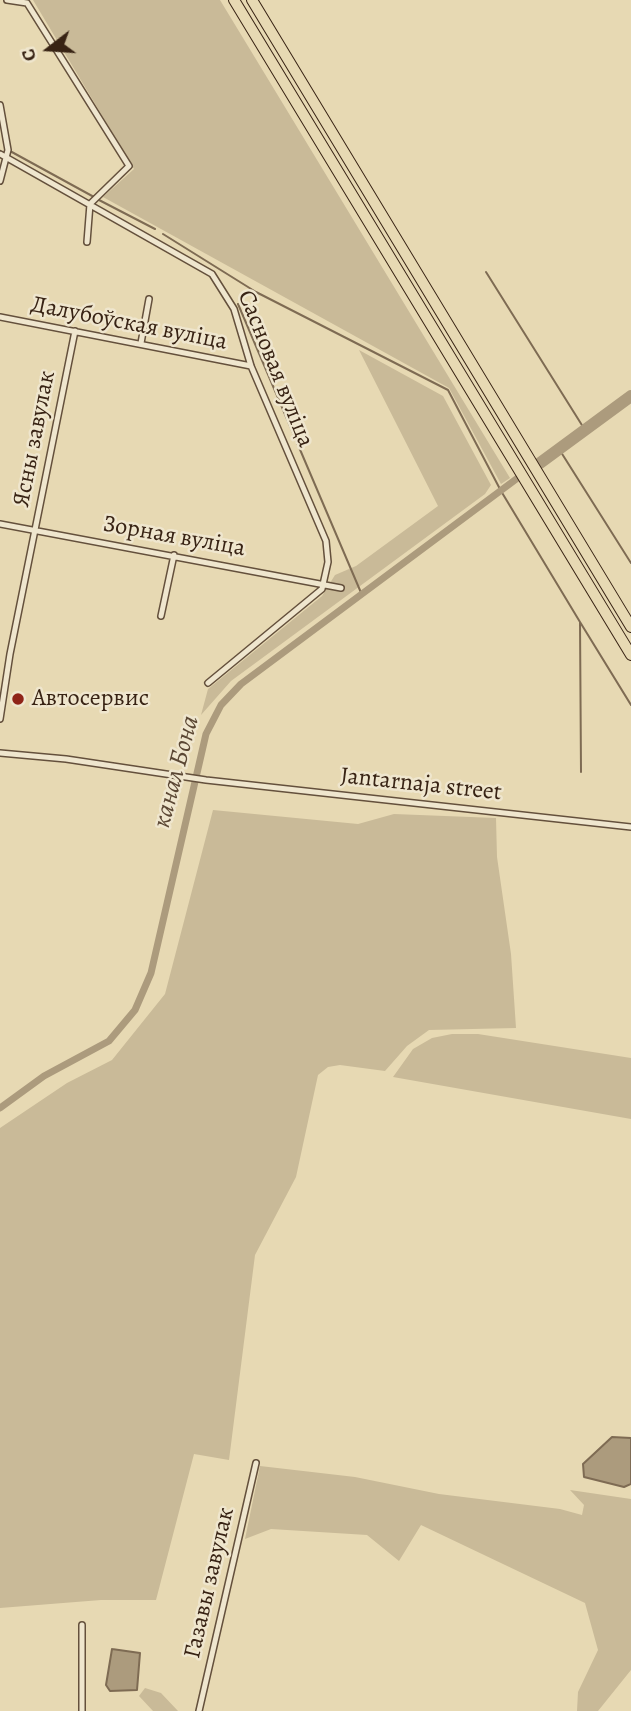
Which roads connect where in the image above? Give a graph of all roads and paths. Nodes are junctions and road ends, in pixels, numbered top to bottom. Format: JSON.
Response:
{"nodes":[{"id":1,"x":7,"y":0,"type":"edge"},
{"id":2,"x":234,"y":0,"type":"edge"},
{"id":3,"x":252,"y":0,"type":"edge"},
{"id":4,"x":0,"y":105,"type":"edge"},
{"id":5,"x":0,"y":154,"type":"edge"},
{"id":6,"x":0,"y":181,"type":"edge"},
{"id":7,"x":90,"y":204,"type":"junction"},
{"id":8,"x":87,"y":242,"type":"dead end"},
{"id":9,"x":149,"y":299,"type":"dead end"},
{"id":10,"x":0,"y":317,"type":"edge"},
{"id":11,"x":75,"y":331,"type":"junction"},
{"id":12,"x":141,"y":343,"type":"junction"},
{"id":13,"x":251,"y":366,"type":"junction"},
{"id":14,"x":0,"y":524,"type":"edge"},
{"id":15,"x":35,"y":530,"type":"junction"},
{"id":16,"x":174,"y":555,"type":"junction"},
{"id":17,"x":325,"y":585,"type":"junction"},
{"id":18,"x":341,"y":588,"type":"dead end"},
{"id":19,"x":162,"y":616,"type":"dead end"},
{"id":20,"x":631,"y":626,"type":"edge"},
{"id":21,"x":631,"y":655,"type":"edge"},
{"id":22,"x":208,"y":683,"type":"dead end"},
{"id":23,"x":0,"y":719,"type":"edge"},
{"id":24,"x":0,"y":753,"type":"edge"},
{"id":25,"x":631,"y":827,"type":"edge"},
{"id":26,"x":256,"y":1463,"type":"dead end"},
{"id":27,"x":82,"y":1625,"type":"dead end"},
{"id":28,"x":82,"y":1711,"type":"edge"},
{"id":29,"x":200,"y":1711,"type":"edge"}],
"edges":[{"from":1,"to":7,"type":"street"},
{"from":2,"to":21,"type":"highway"},
{"from":3,"to":20,"type":"highway"},
{"from":4,"to":6,"type":"street"},
{"from":5,"to":7,"type":"street","name":"Сасновая вуліца"},
{"from":7,"to":8,"type":"street"},
{"from":7,"to":13,"type":"street","name":"Сасновая вуліца"},
{"from":9,"to":12,"type":"street"},
{"from":10,"to":11,"type":"street","name":"Далубоўская вуліца"},
{"from":11,"to":12,"type":"street","name":"Далубоўская вуліца"},
{"from":11,"to":15,"type":"street","name":"Ясны завулак"},
{"from":12,"to":13,"type":"street","name":"Далубоўская вуліца"},
{"from":13,"to":17,"type":"street","name":"Сасновая вуліца"},
{"from":14,"to":15,"type":"street","name":"Зорная вуліца"},
{"from":15,"to":16,"type":"street","name":"Зорная вуліца"},
{"from":15,"to":23,"type":"street","name":"Ясны завулак"},
{"from":16,"to":17,"type":"street","name":"Зорная вуліца"},
{"from":16,"to":19,"type":"street"},
{"from":17,"to":18,"type":"street","name":"Зорная вуліца"},
{"from":17,"to":22,"type":"street"},
{"from":24,"to":25,"type":"street","name":"Jantarnaja street"},
{"from":26,"to":29,"type":"street","name":"Газавы завулак"},
{"from":27,"to":28,"type":"street"}]}
